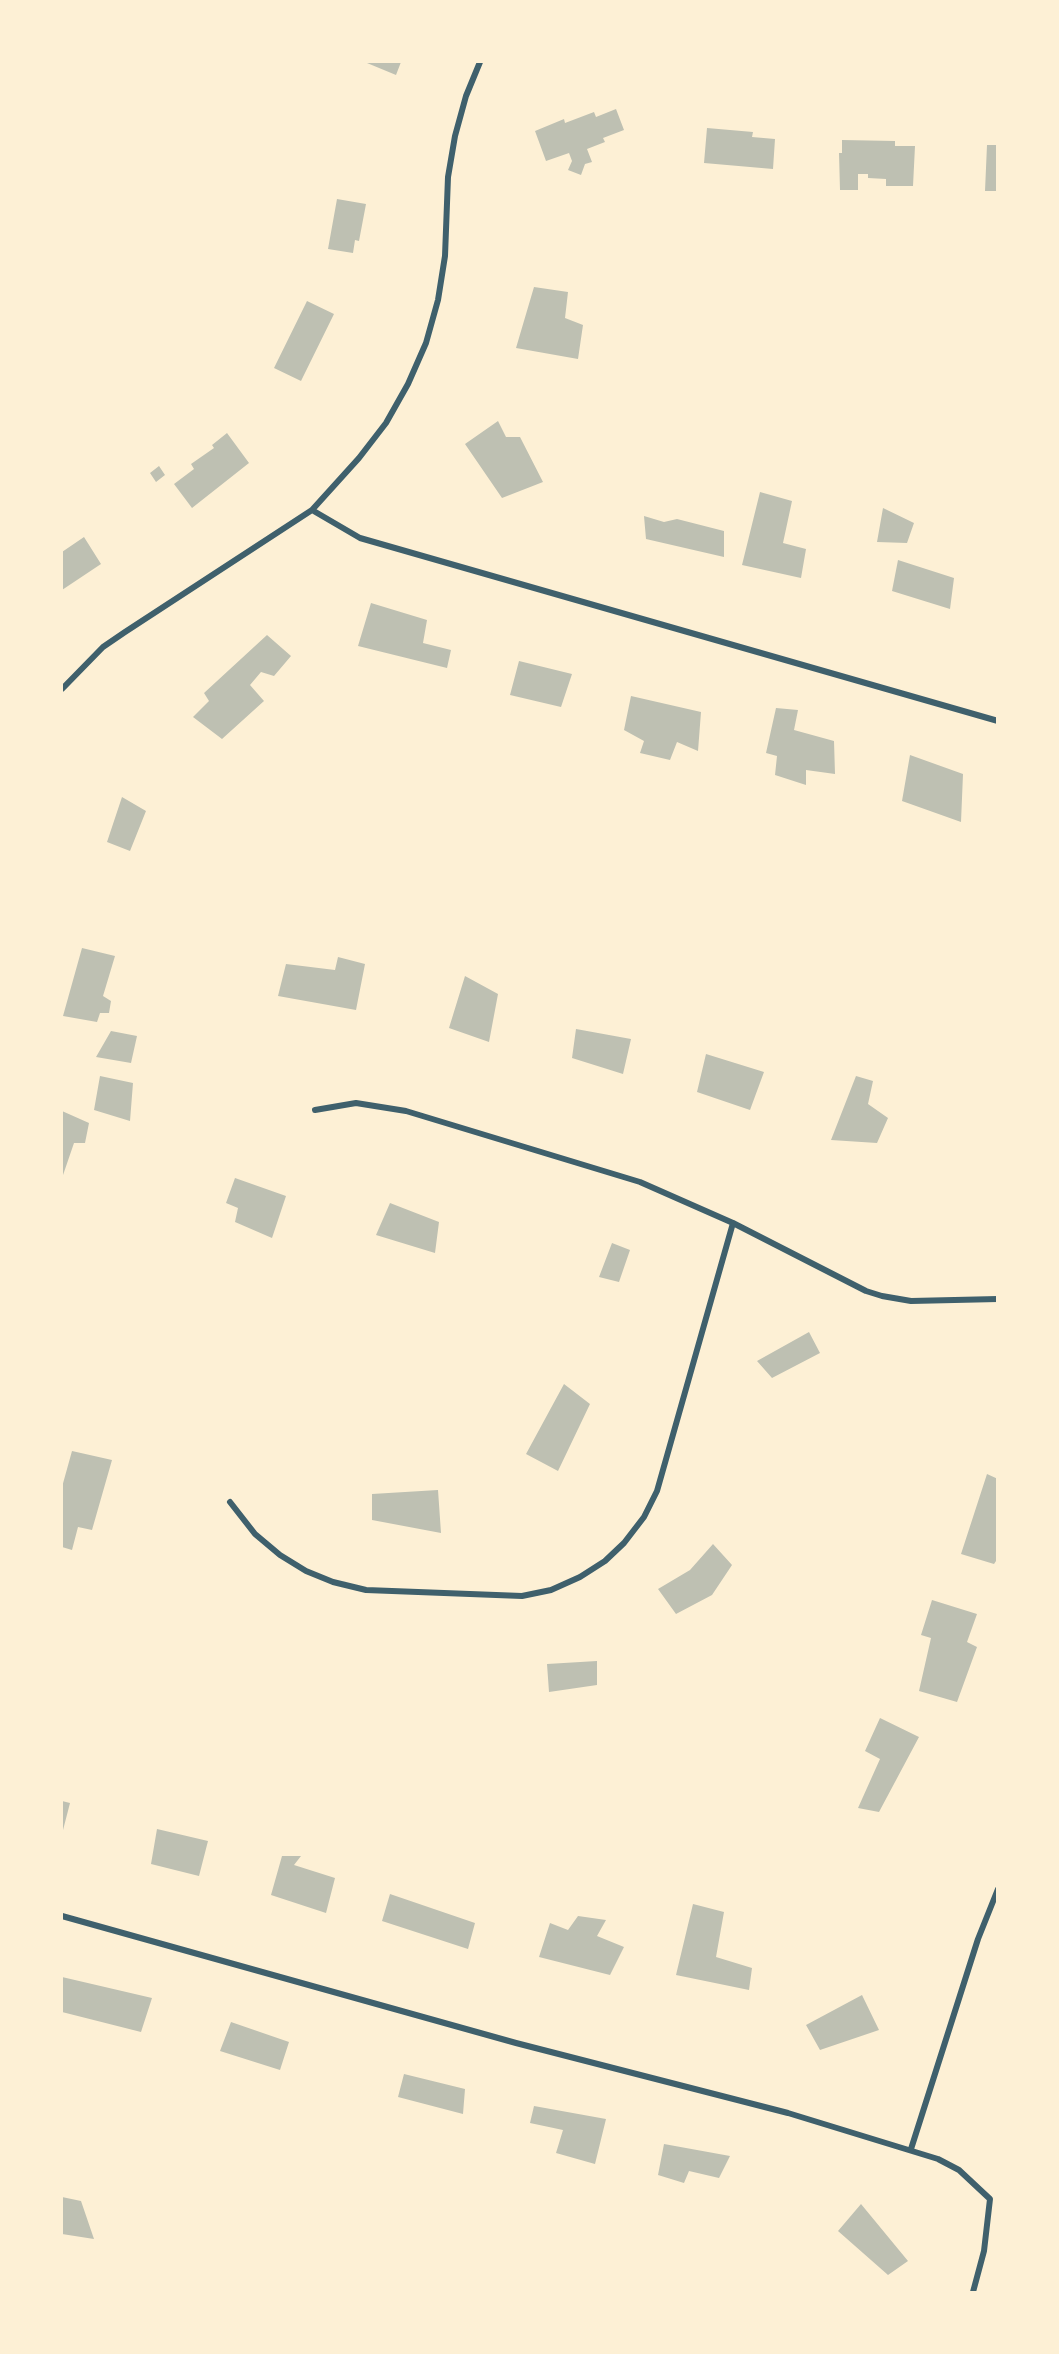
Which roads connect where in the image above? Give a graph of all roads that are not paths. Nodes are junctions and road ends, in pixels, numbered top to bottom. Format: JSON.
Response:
{"nodes":[{"id":1,"x":480,"y":62,"type":"edge"},
{"id":2,"x":312,"y":510,"type":"junction"},
{"id":3,"x":62,"y":689,"type":"edge"},
{"id":4,"x":998,"y":721,"type":"edge"},
{"id":5,"x":315,"y":1110,"type":"dead end"},
{"id":6,"x":733,"y":1223,"type":"junction"},
{"id":7,"x":998,"y":1299,"type":"edge"},
{"id":8,"x":230,"y":1502,"type":"dead end"},
{"id":9,"x":998,"y":1889,"type":"edge"},
{"id":10,"x":62,"y":1916,"type":"edge"},
{"id":11,"x":911,"y":2150,"type":"junction"},
{"id":12,"x":974,"y":2292,"type":"edge"}],
"edges":[{"from":1,"to":2,"type":"street"},
{"from":2,"to":3,"type":"street"},
{"from":2,"to":4,"type":"street"},
{"from":5,"to":6,"type":"street"},
{"from":6,"to":7,"type":"street"},
{"from":6,"to":8,"type":"street"},
{"from":9,"to":11,"type":"street"},
{"from":10,"to":11,"type":"street"},
{"from":11,"to":12,"type":"street"}]}
